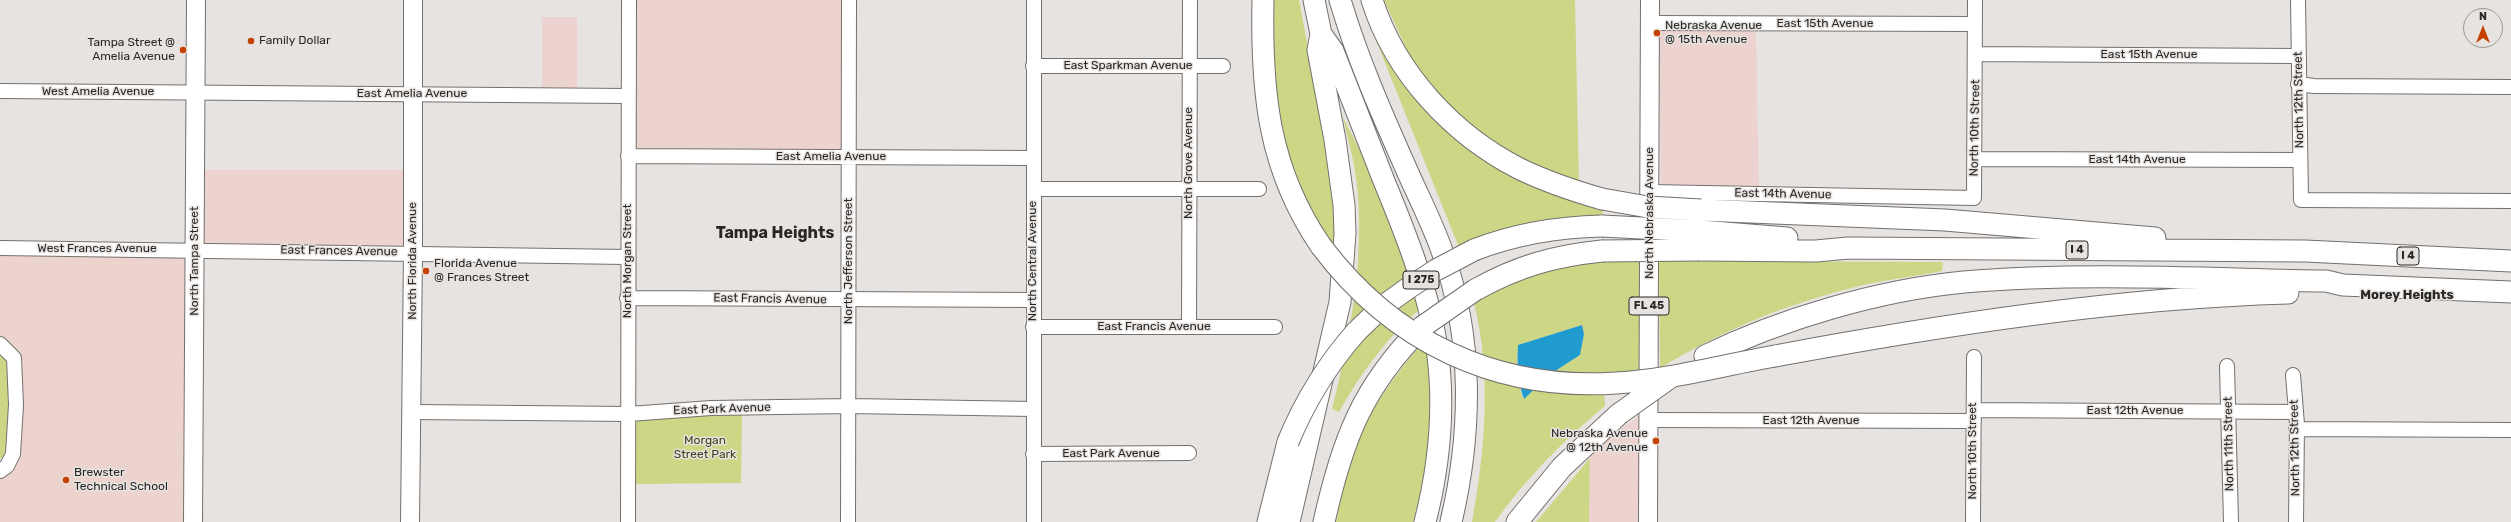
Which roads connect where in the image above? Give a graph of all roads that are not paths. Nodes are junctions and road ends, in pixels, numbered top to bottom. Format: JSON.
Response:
{"nodes":[{"id":1,"x":196,"y":0,"type":"edge"},
{"id":2,"x":413,"y":0,"type":"edge"},
{"id":3,"x":629,"y":0,"type":"edge"},
{"id":4,"x":849,"y":0,"type":"edge"},
{"id":5,"x":1034,"y":0,"type":"edge"},
{"id":6,"x":1190,"y":0,"type":"edge"},
{"id":7,"x":1263,"y":0,"type":"edge"},
{"id":8,"x":1314,"y":0,"type":"edge"},
{"id":9,"x":1340,"y":0,"type":"edge"},
{"id":10,"x":1372,"y":0,"type":"edge"},
{"id":11,"x":1650,"y":0,"type":"edge"},
{"id":12,"x":1975,"y":0,"type":"edge"},
{"id":13,"x":2298,"y":0,"type":"edge"},
{"id":14,"x":1650,"y":23,"type":"junction"},
{"id":15,"x":1975,"y":24,"type":"junction"},
{"id":16,"x":1321,"y":34,"type":"junction"},
{"id":17,"x":1975,"y":54,"type":"junction"},
{"id":18,"x":2298,"y":56,"type":"junction"},
{"id":19,"x":1190,"y":65,"type":"junction"},
{"id":20,"x":1033,"y":66,"type":"junction"},
{"id":21,"x":1223,"y":66,"type":"dead end"},
{"id":22,"x":2298,"y":84,"type":"junction"},
{"id":23,"x":2511,"y":87,"type":"edge"},
{"id":24,"x":0,"y":91,"type":"edge"},
{"id":25,"x":196,"y":92,"type":"junction"},
{"id":26,"x":412,"y":94,"type":"junction"},
{"id":27,"x":628,"y":96,"type":"junction"},
{"id":28,"x":628,"y":156,"type":"junction"},
{"id":29,"x":850,"y":157,"type":"junction"},
{"id":30,"x":1033,"y":158,"type":"junction"},
{"id":31,"x":1975,"y":159,"type":"junction"},
{"id":32,"x":2300,"y":160,"type":"junction"},
{"id":33,"x":1034,"y":189,"type":"junction"},
{"id":34,"x":1189,"y":189,"type":"junction"},
{"id":35,"x":1259,"y":189,"type":"dead end"},
{"id":36,"x":1650,"y":192,"type":"junction"},
{"id":37,"x":1916,"y":197,"type":"joint"},
{"id":38,"x":2511,"y":201,"type":"edge"},
{"id":39,"x":1700,"y":241,"type":"junction"},
{"id":40,"x":0,"y":248,"type":"edge"},
{"id":41,"x":195,"y":249,"type":"junction"},
{"id":42,"x":2305,"y":251,"type":"junction"},
{"id":43,"x":413,"y":253,"type":"junction"},
{"id":44,"x":627,"y":257,"type":"junction"},
{"id":45,"x":2511,"y":261,"type":"edge"},
{"id":46,"x":2343,"y":285,"type":"junction"},
{"id":47,"x":2511,"y":292,"type":"edge"},
{"id":48,"x":627,"y":298,"type":"junction"},
{"id":49,"x":849,"y":300,"type":"junction"},
{"id":50,"x":1033,"y":300,"type":"junction"},
{"id":51,"x":1033,"y":327,"type":"junction"},
{"id":52,"x":1189,"y":327,"type":"junction"},
{"id":53,"x":1275,"y":327,"type":"dead end"},
{"id":54,"x":0,"y":344,"type":"edge"},
{"id":55,"x":1974,"y":356,"type":"dead end"},
{"id":56,"x":2227,"y":366,"type":"dead end"},
{"id":57,"x":2293,"y":375,"type":"dead end"},
{"id":58,"x":850,"y":406,"type":"junction"},
{"id":59,"x":1033,"y":409,"type":"junction"},
{"id":60,"x":2228,"y":411,"type":"junction"},
{"id":61,"x":412,"y":412,"type":"junction"},
{"id":62,"x":2296,"y":412,"type":"junction"},
{"id":63,"x":629,"y":414,"type":"junction"},
{"id":64,"x":1974,"y":415,"type":"junction"},
{"id":65,"x":1649,"y":420,"type":"junction"},
{"id":66,"x":2296,"y":429,"type":"junction"},
{"id":67,"x":2511,"y":430,"type":"edge"},
{"id":68,"x":1189,"y":453,"type":"dead end"},
{"id":69,"x":1033,"y":454,"type":"junction"},
{"id":70,"x":0,"y":471,"type":"edge"},
{"id":71,"x":193,"y":522,"type":"edge"},
{"id":72,"x":410,"y":522,"type":"edge"},
{"id":73,"x":628,"y":522,"type":"edge"},
{"id":74,"x":848,"y":522,"type":"edge"},
{"id":75,"x":1034,"y":522,"type":"edge"},
{"id":76,"x":1268,"y":522,"type":"edge"},
{"id":77,"x":1289,"y":522,"type":"edge"},
{"id":78,"x":1324,"y":522,"type":"edge"},
{"id":79,"x":1425,"y":522,"type":"edge"},
{"id":80,"x":1451,"y":522,"type":"edge"},
{"id":81,"x":1517,"y":522,"type":"edge"},
{"id":82,"x":1648,"y":522,"type":"edge"},
{"id":83,"x":1973,"y":522,"type":"edge"},
{"id":84,"x":2231,"y":522,"type":"edge"},
{"id":85,"x":2296,"y":522,"type":"edge"}],
"edges":[{"from":1,"to":25,"type":"main road","name":"North Tampa Street"},
{"from":2,"to":26,"type":"main road","name":"North Florida Avenue"},
{"from":3,"to":27,"type":"street","name":"North Morgan Street"},
{"from":4,"to":29,"type":"street","name":"North Jefferson Street"},
{"from":5,"to":20,"type":"street","name":"North Central Avenue"},
{"from":6,"to":19,"type":"street","name":"North Grove Avenue"},
{"from":7,"to":46,"type":"highway","bridge":true},
{"from":8,"to":16,"type":"highway","number":"I 275"},
{"from":9,"to":80,"type":"highway","number":"I 275"},
{"from":10,"to":42,"type":"highway","bridge":true},
{"from":11,"to":14,"type":"main road","name":"North Nebraska Avenue","number":"FL 45"},
{"from":12,"to":15,"type":"street","name":"North 10th Street"},
{"from":13,"to":18,"type":"street","name":"North 12th Street"},
{"from":14,"to":15,"type":"street","name":"East 15th Avenue"},
{"from":14,"to":36,"type":"main road","name":"North Nebraska Avenue","number":"FL 45"},
{"from":15,"to":17,"type":"street","name":"North 10th Street"},
{"from":16,"to":77,"type":"highway"},
{"from":16,"to":79,"type":"highway","number":"I 275"},
{"from":17,"to":18,"type":"street","name":"East 15th Avenue"},
{"from":17,"to":31,"type":"street","name":"North 10th Street"},
{"from":18,"to":22,"type":"street","name":"North 12th Street"},
{"from":19,"to":20,"type":"street","name":"East Sparkman Avenue"},
{"from":19,"to":21,"type":"street","name":"East Sparkman Avenue"},
{"from":19,"to":34,"type":"street","name":"North Grove Avenue"},
{"from":20,"to":30,"type":"street","name":"North Central Avenue"},
{"from":22,"to":23,"type":"street"},
{"from":22,"to":32,"type":"street","name":"North 12th Street"},
{"from":24,"to":25,"type":"street","name":"West Amelia Avenue"},
{"from":25,"to":26,"type":"street","name":"East Amelia Avenue"},
{"from":25,"to":41,"type":"main road","name":"North Tampa Street"},
{"from":26,"to":27,"type":"street","name":"East Amelia Avenue"},
{"from":26,"to":43,"type":"main road","name":"North Florida Avenue"},
{"from":27,"to":28,"type":"street","name":"North Morgan Street"},
{"from":28,"to":29,"type":"street","name":"East Amelia Avenue"},
{"from":28,"to":44,"type":"street","name":"North Morgan Street"},
{"from":29,"to":30,"type":"street","name":"East Amelia Avenue"},
{"from":29,"to":49,"type":"street","name":"North Jefferson Street"},
{"from":30,"to":33,"type":"street","name":"North Central Avenue"},
{"from":31,"to":32,"type":"street","name":"East 14th Avenue"},
{"from":31,"to":37,"type":"street","name":"North 10th Street"},
{"from":32,"to":38,"type":"street","name":"North 12th Street"},
{"from":33,"to":34,"type":"street"},
{"from":33,"to":50,"type":"street","name":"North Central Avenue"},
{"from":34,"to":35,"type":"street"},
{"from":34,"to":52,"type":"street","name":"North Grove Avenue"},
{"from":36,"to":37,"type":"street","name":"East 14th Avenue"},
{"from":36,"to":65,"type":"main road","name":"North Nebraska Avenue","number":"FL 45"},
{"from":39,"to":42,"type":"highway","number":"I 4"},
{"from":39,"to":76,"type":"highway","bridge":true},
{"from":39,"to":78,"type":"highway","bridge":true},
{"from":40,"to":41,"type":"street","name":"West Frances Avenue"},
{"from":41,"to":43,"type":"street","name":"East Frances Avenue"},
{"from":41,"to":71,"type":"main road","name":"North Tampa Street"},
{"from":42,"to":45,"type":"highway","number":"I 4"},
{"from":43,"to":44,"type":"street","name":"East Frances Avenue"},
{"from":43,"to":61,"type":"main road","name":"North Florida Avenue"},
{"from":44,"to":48,"type":"street","name":"North Morgan Street"},
{"from":46,"to":47,"type":"highway"},
{"from":46,"to":81,"type":"highway","bridge":true},
{"from":48,"to":49,"type":"street","name":"East Francis Avenue"},
{"from":48,"to":63,"type":"street","name":"North Morgan Street"},
{"from":49,"to":50,"type":"street","name":"East Francis Avenue"},
{"from":49,"to":58,"type":"street","name":"North Jefferson Street"},
{"from":50,"to":51,"type":"street","name":"North Central Avenue"},
{"from":51,"to":52,"type":"street","name":"East Francis Avenue"},
{"from":51,"to":59,"type":"street","name":"North Central Avenue"},
{"from":52,"to":53,"type":"street","name":"East Francis Avenue"},
{"from":54,"to":70,"type":"street"},
{"from":55,"to":64,"type":"street","name":"North 10th Street"},
{"from":56,"to":60,"type":"street","name":"North 11th Street"},
{"from":57,"to":62,"type":"street","name":"North 12th Street"},
{"from":58,"to":59,"type":"street","name":"East Park Avenue"},
{"from":58,"to":63,"type":"street","name":"East Park Avenue"},
{"from":58,"to":74,"type":"street","name":"North Jefferson Street"},
{"from":59,"to":69,"type":"street","name":"North Central Avenue"},
{"from":60,"to":62,"type":"street","name":"East 12th Avenue"},
{"from":60,"to":64,"type":"street","name":"East 12th Avenue"},
{"from":60,"to":84,"type":"street","name":"North 11th Street"},
{"from":61,"to":63,"type":"street","name":"East Park Avenue"},
{"from":61,"to":72,"type":"main road","name":"North Florida Avenue"},
{"from":62,"to":66,"type":"street","name":"North 12th Street"},
{"from":63,"to":73,"type":"street","name":"North Morgan Street"},
{"from":64,"to":65,"type":"street","name":"East 12th Avenue"},
{"from":64,"to":83,"type":"street","name":"North 10th Street"},
{"from":65,"to":82,"type":"main road","name":"North Nebraska Avenue","number":"FL 45"},
{"from":66,"to":67,"type":"street"},
{"from":66,"to":85,"type":"street","name":"North 12th Street"},
{"from":68,"to":69,"type":"street","name":"East Park Avenue"},
{"from":69,"to":75,"type":"street","name":"North Central Avenue"}]}
